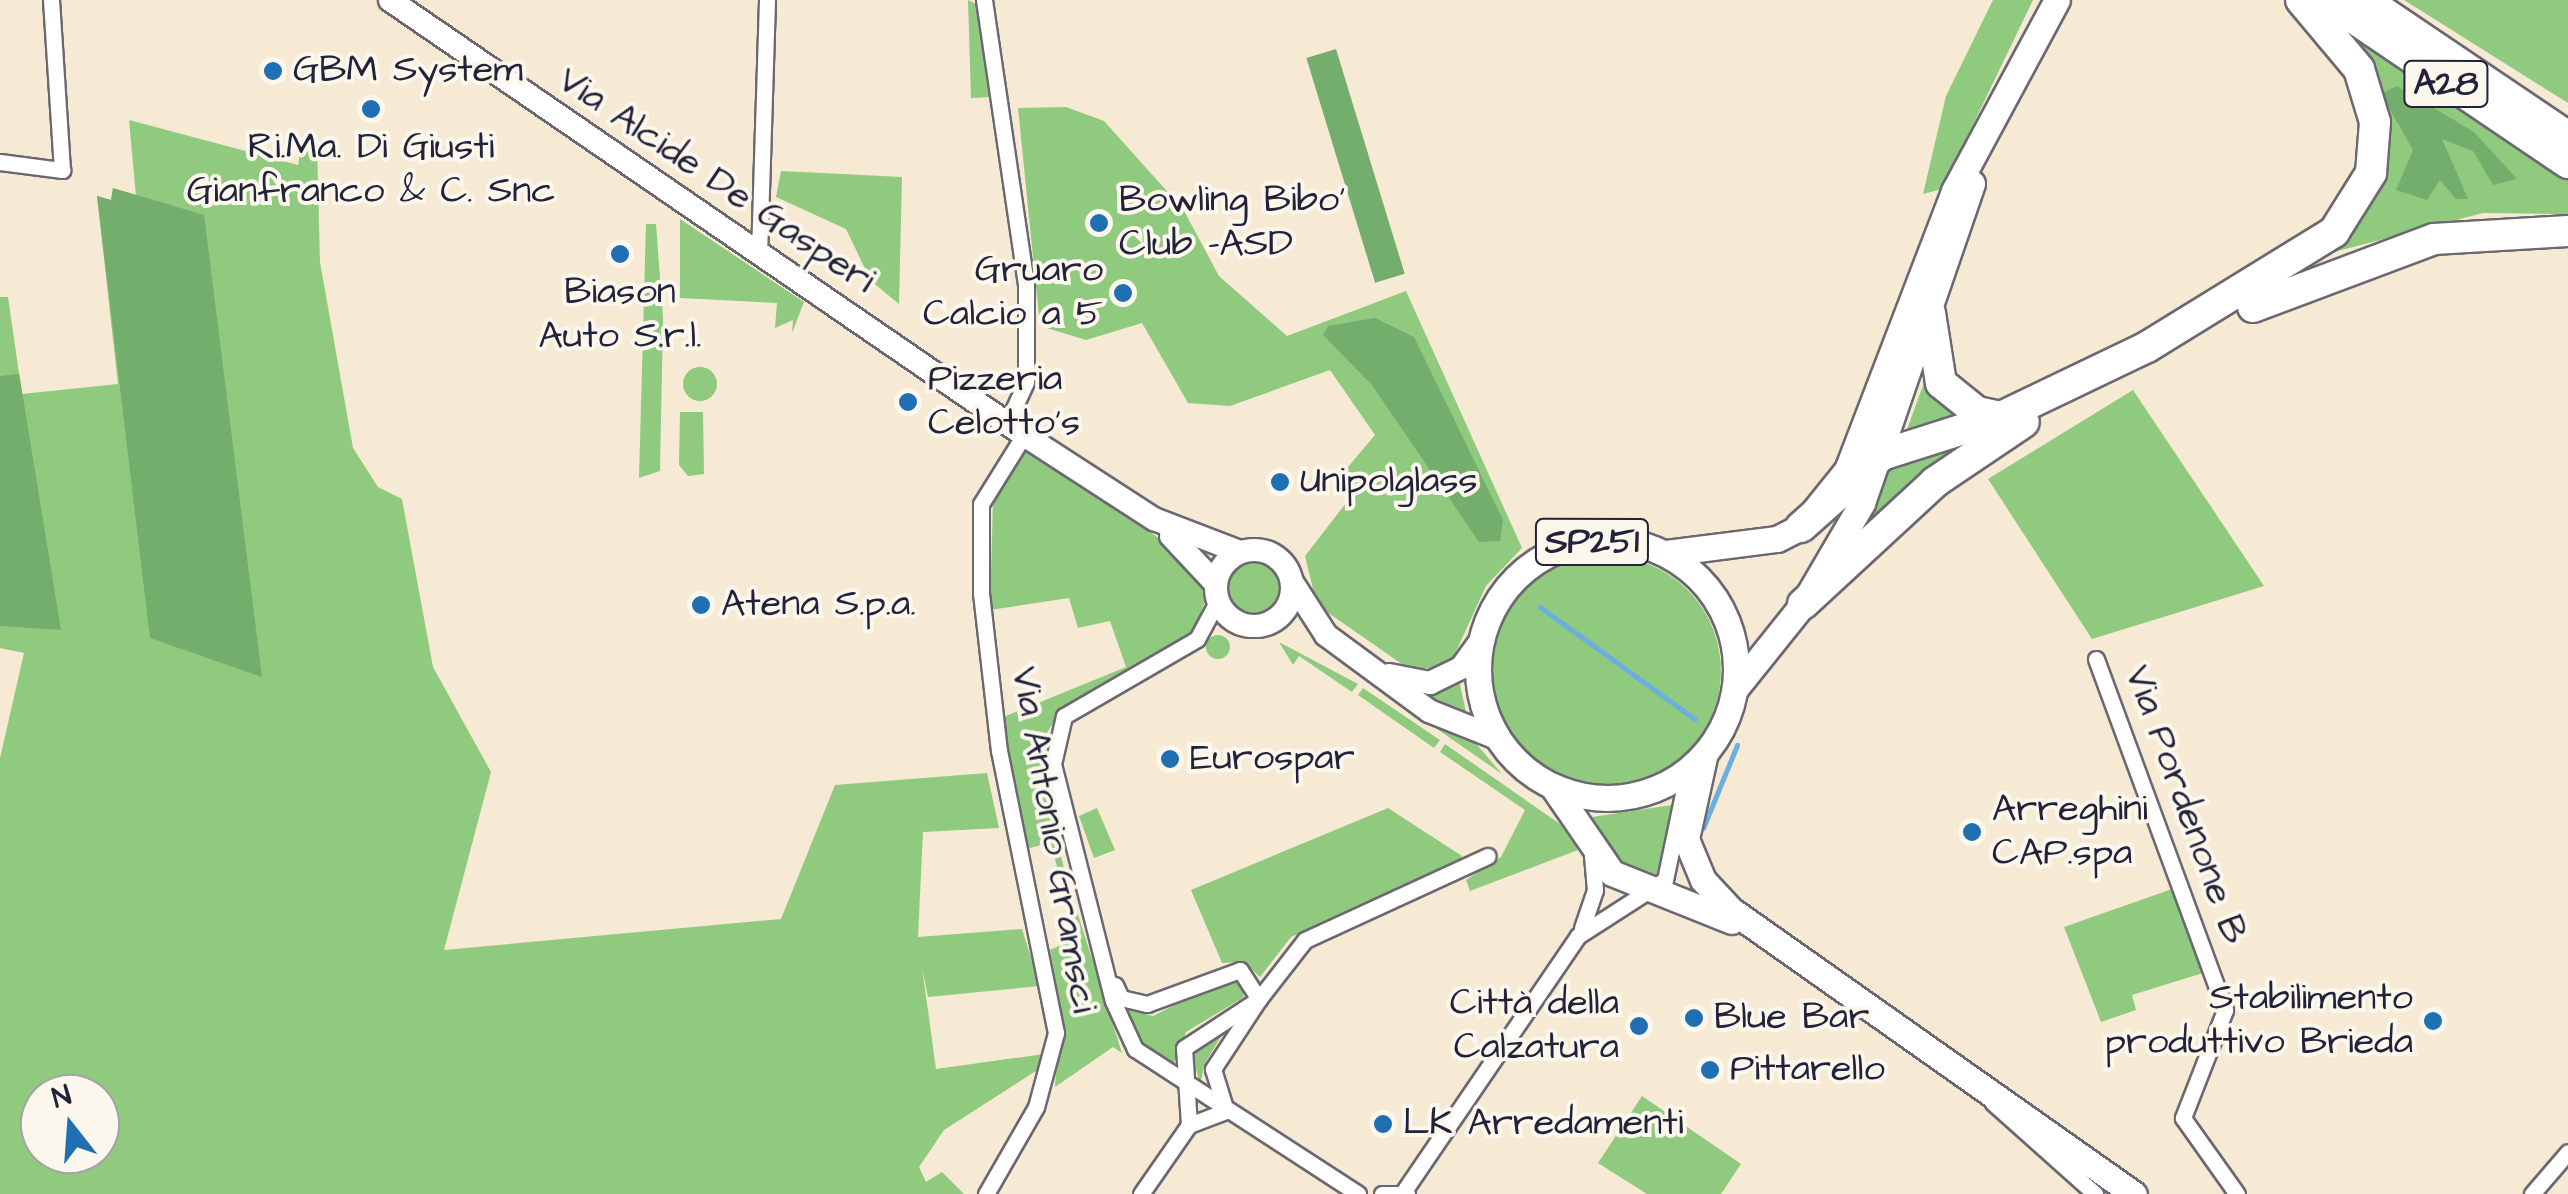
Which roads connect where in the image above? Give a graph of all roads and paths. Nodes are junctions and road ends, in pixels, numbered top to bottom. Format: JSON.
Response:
{"nodes":[{"id":1,"x":51,"y":0,"type":"edge"},
{"id":2,"x":390,"y":0,"type":"edge"},
{"id":3,"x":767,"y":0,"type":"edge"},
{"id":4,"x":984,"y":0,"type":"edge"},
{"id":5,"x":2057,"y":0,"type":"edge"},
{"id":6,"x":2301,"y":0,"type":"edge"},
{"id":7,"x":2327,"y":0,"type":"edge"},
{"id":8,"x":2365,"y":0,"type":"edge"},
{"id":9,"x":2568,"y":137,"type":"edge"},
{"id":10,"x":1984,"y":140,"type":"junction"},
{"id":11,"x":0,"y":162,"type":"edge"},
{"id":12,"x":2568,"y":163,"type":"edge"},
{"id":13,"x":2568,"y":231,"type":"edge"},
{"id":14,"x":759,"y":254,"type":"junction"},
{"id":15,"x":1930,"y":313,"type":"junction"},
{"id":16,"x":2001,"y":417,"type":"junction"},
{"id":17,"x":1016,"y":428,"type":"junction"},
{"id":18,"x":1882,"y":455,"type":"junction"},
{"id":19,"x":1154,"y":519,"type":"junction"},
{"id":20,"x":1801,"y":527,"type":"junction"},
{"id":21,"x":1240,"y":552,"type":"junction"},
{"id":22,"x":1663,"y":553,"type":"junction"},
{"id":23,"x":1292,"y":582,"type":"junction"},
{"id":24,"x":1217,"y":592,"type":"junction"},
{"id":25,"x":1803,"y":604,"type":"junction"},
{"id":26,"x":1274,"y":621,"type":"junction"},
{"id":27,"x":1326,"y":635,"type":"junction"},
{"id":28,"x":1481,"y":640,"type":"junction"},
{"id":29,"x":2096,"y":659,"type":"dead end"},
{"id":30,"x":1378,"y":672,"type":"junction"},
{"id":31,"x":1735,"y":688,"type":"junction"},
{"id":32,"x":1497,"y":738,"type":"junction"},
{"id":33,"x":1697,"y":761,"type":"junction"},
{"id":34,"x":1553,"y":787,"type":"junction"},
{"id":35,"x":1589,"y":846,"type":"junction"},
{"id":36,"x":1488,"y":856,"type":"dead end"},
{"id":37,"x":1650,"y":892,"type":"junction"},
{"id":38,"x":1578,"y":936,"type":"junction"},
{"id":39,"x":1763,"y":937,"type":"junction"},
{"id":40,"x":1108,"y":973,"type":"junction"},
{"id":41,"x":1259,"y":999,"type":"junction"},
{"id":42,"x":1188,"y":1087,"type":"junction"},
{"id":43,"x":1981,"y":1088,"type":"junction"},
{"id":44,"x":1226,"y":1111,"type":"junction"},
{"id":45,"x":1189,"y":1125,"type":"junction"},
{"id":46,"x":2568,"y":1152,"type":"edge"},
{"id":47,"x":2232,"y":1191,"type":"edge"},
{"id":48,"x":1406,"y":1192,"type":"edge"},
{"id":49,"x":986,"y":1194,"type":"edge"},
{"id":50,"x":1141,"y":1194,"type":"edge"},
{"id":51,"x":1358,"y":1194,"type":"edge"},
{"id":52,"x":1382,"y":1194,"type":"edge"},
{"id":53,"x":2096,"y":1194,"type":"edge"},
{"id":54,"x":2134,"y":1194,"type":"edge"},
{"id":55,"x":2532,"y":1194,"type":"edge"}],
"edges":[{"from":1,"to":11,"type":"street"},
{"from":2,"to":14,"type":"main road","name":"Via Alcide De Gasperi"},
{"from":3,"to":14,"type":"street"},
{"from":4,"to":17,"type":"street","name":"Via Antonio Gramsci"},
{"from":5,"to":10,"type":"main road"},
{"from":6,"to":16,"type":"highway"},
{"from":7,"to":12,"type":"highway","number":"A28"},
{"from":8,"to":9,"type":"highway","number":"A28"},
{"from":10,"to":15,"type":"main road"},
{"from":10,"to":20,"type":"main road"},
{"from":13,"to":25,"type":"highway"},
{"from":14,"to":17,"type":"main road","name":"Via Alcide De Gasperi"},
{"from":15,"to":16,"type":"highway"},
{"from":15,"to":18,"type":"main road"},
{"from":16,"to":18,"type":"highway"},
{"from":17,"to":19,"type":"main road","name":"Via Alcide De Gasperi"},
{"from":17,"to":49,"type":"street","name":"Via Antonio Gramsci"},
{"from":18,"to":20,"type":"highway"},
{"from":18,"to":25,"type":"main road"},
{"from":19,"to":21,"type":"main road","name":"Via Alcide De Gasperi"},
{"from":19,"to":24,"type":"main road","name":"Via Alcide De Gasperi"},
{"from":20,"to":22,"type":"main road"},
{"from":21,"to":23,"type":"main road"},
{"from":21,"to":24,"type":"main road"},
{"from":22,"to":28,"type":"main road","number":"SP251"},
{"from":22,"to":31,"type":"main road","number":"SP251"},
{"from":23,"to":26,"type":"main road"},
{"from":23,"to":27,"type":"main road"},
{"from":24,"to":26,"type":"main road"},
{"from":24,"to":40,"type":"street"},
{"from":25,"to":31,"type":"main road"},
{"from":26,"to":27,"type":"main road"},
{"from":27,"to":30,"type":"main road","number":"SP251"},
{"from":28,"to":30,"type":"main road","number":"SP251"},
{"from":28,"to":32,"type":"main road","number":"SP251"},
{"from":29,"to":47,"type":"street","name":"Via Pordenone B"},
{"from":30,"to":32,"type":"main road","number":"SP251"},
{"from":31,"to":33,"type":"main road","number":"SP251"},
{"from":32,"to":34,"type":"main road","number":"SP251"},
{"from":33,"to":34,"type":"main road"},
{"from":33,"to":37,"type":"street"},
{"from":33,"to":39,"type":"main road","number":"SP251"},
{"from":34,"to":35,"type":"main road","number":"SP251"},
{"from":35,"to":37,"type":"main road","number":"SP251"},
{"from":35,"to":38,"type":"street"},
{"from":36,"to":41,"type":"street"},
{"from":37,"to":38,"type":"street"},
{"from":37,"to":39,"type":"main road","number":"SP251"},
{"from":38,"to":48,"type":"street"},
{"from":39,"to":43,"type":"main road","number":"SP251"},
{"from":40,"to":41,"type":"street"},
{"from":40,"to":42,"type":"street"},
{"from":41,"to":42,"type":"street"},
{"from":41,"to":44,"type":"street"},
{"from":42,"to":44,"type":"street"},
{"from":42,"to":45,"type":"street"},
{"from":43,"to":53,"type":"street"},
{"from":43,"to":54,"type":"main road","number":"SP251"},
{"from":44,"to":45,"type":"street"},
{"from":44,"to":51,"type":"street"},
{"from":45,"to":50,"type":"street"},
{"from":46,"to":55,"type":"street"},
{"from":48,"to":52,"type":"street"}]}
